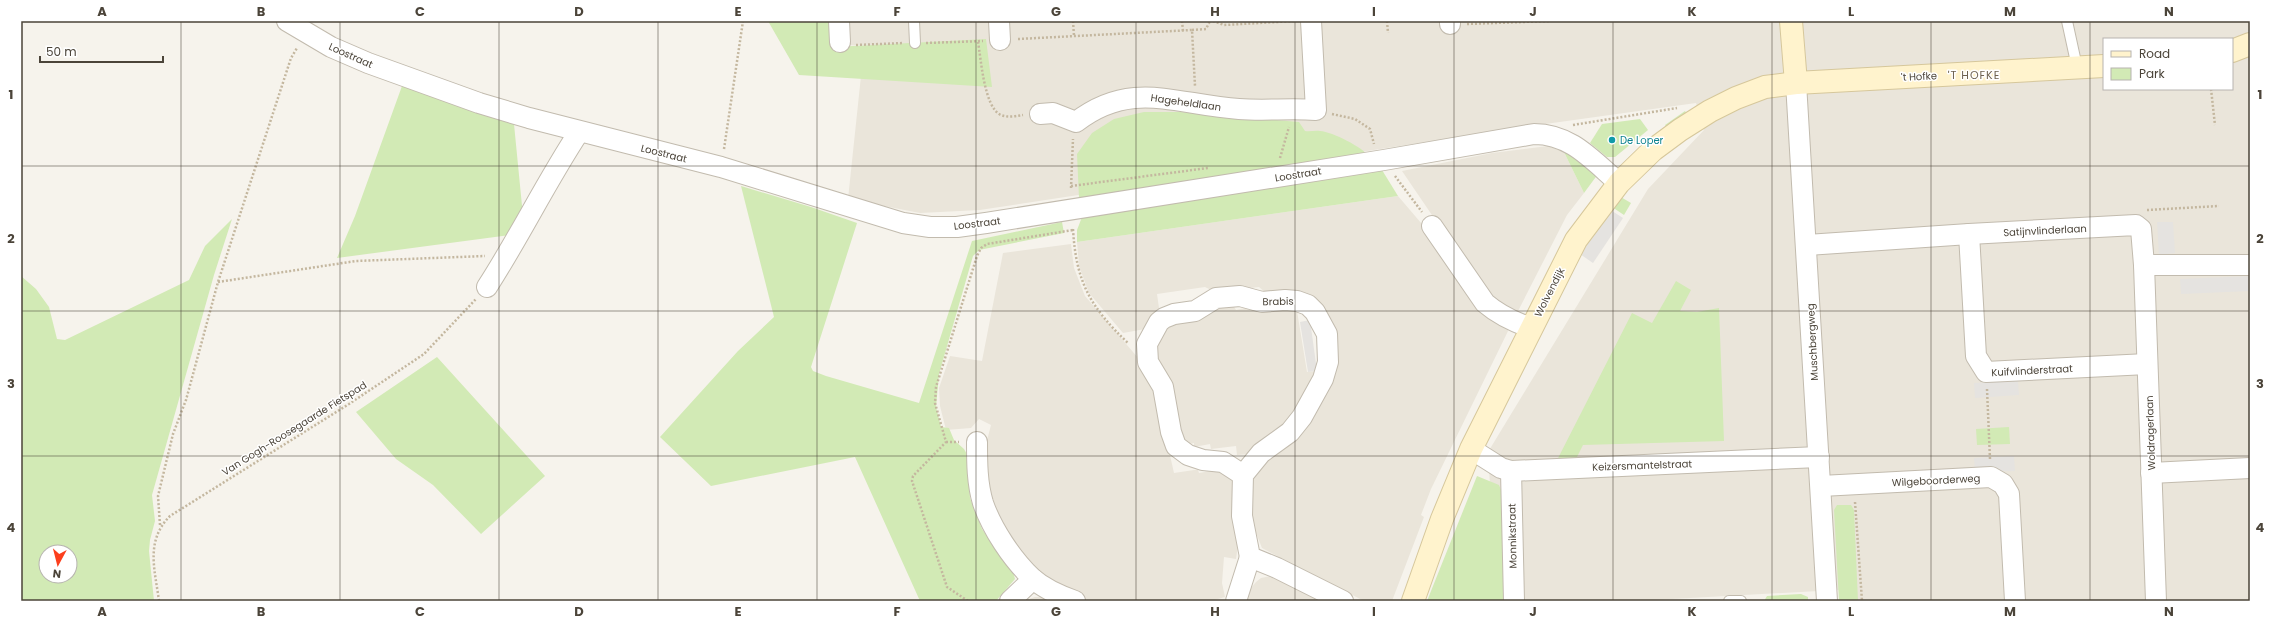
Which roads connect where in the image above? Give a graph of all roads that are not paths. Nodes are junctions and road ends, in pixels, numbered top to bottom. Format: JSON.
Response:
{"nodes":[{"id":1,"x":287,"y":21,"type":"edge"},
{"id":2,"x":839,"y":21,"type":"edge"},
{"id":3,"x":914,"y":21,"type":"edge"},
{"id":4,"x":1311,"y":21,"type":"edge"},
{"id":5,"x":1791,"y":21,"type":"edge"},
{"id":6,"x":2067,"y":21,"type":"edge"},
{"id":7,"x":840,"y":42,"type":"road end"},
{"id":8,"x":915,"y":43,"type":"road end"},
{"id":9,"x":2250,"y":44,"type":"edge"},
{"id":10,"x":2233,"y":51,"type":"edge"},
{"id":11,"x":2103,"y":66,"type":"edge"},
{"id":12,"x":2077,"y":67,"type":"junction"},
{"id":13,"x":1796,"y":83,"type":"junction"},
{"id":14,"x":1040,"y":114,"type":"road end"},
{"id":15,"x":579,"y":132,"type":"junction"},
{"id":16,"x":1619,"y":183,"type":"junction"},
{"id":17,"x":1432,"y":226,"type":"road end"},
{"id":18,"x":1969,"y":234,"type":"junction"},
{"id":19,"x":1807,"y":245,"type":"junction"},
{"id":20,"x":2144,"y":265,"type":"junction"},
{"id":21,"x":2250,"y":265,"type":"edge"},
{"id":22,"x":487,"y":287,"type":"road end"},
{"id":23,"x":1531,"y":328,"type":"junction"},
{"id":24,"x":2147,"y":364,"type":"junction"},
{"id":25,"x":977,"y":442,"type":"dead end"},
{"id":26,"x":1471,"y":449,"type":"junction"},
{"id":27,"x":1819,"y":458,"type":"junction"},
{"id":28,"x":2250,"y":468,"type":"edge"},
{"id":29,"x":1511,"y":471,"type":"junction"},
{"id":30,"x":2151,"y":473,"type":"junction"},
{"id":31,"x":1243,"y":475,"type":"junction"},
{"id":32,"x":1821,"y":486,"type":"junction"},
{"id":33,"x":1250,"y":557,"type":"junction"},
{"id":34,"x":1032,"y":579,"type":"junction"},
{"id":35,"x":1010,"y":601,"type":"edge"},
{"id":36,"x":1075,"y":601,"type":"edge"},
{"id":37,"x":1236,"y":601,"type":"edge"},
{"id":38,"x":1343,"y":601,"type":"edge"},
{"id":39,"x":1413,"y":601,"type":"edge"},
{"id":40,"x":1514,"y":601,"type":"edge"},
{"id":41,"x":1729,"y":601,"type":"edge"},
{"id":42,"x":1741,"y":601,"type":"edge"},
{"id":43,"x":1827,"y":601,"type":"edge"},
{"id":44,"x":2015,"y":601,"type":"edge"},
{"id":45,"x":2156,"y":601,"type":"edge"}],
"edges":[{"from":1,"to":15,"type":"street","name":"Loostraat"},
{"from":2,"to":7,"type":"street"},
{"from":3,"to":8,"type":"lane"},
{"from":4,"to":14,"type":"street","name":"Hageheldlaan"},
{"from":5,"to":13,"type":"street"},
{"from":6,"to":12,"type":"lane"},
{"from":9,"to":10,"type":"street"},
{"from":11,"to":12,"type":"street","name":"'t Hofke"},
{"from":12,"to":13,"type":"street","name":"'t Hofke"},
{"from":13,"to":16,"type":"street","name":"Wolvendijk"},
{"from":13,"to":19,"type":"street","name":"Muschbergweg"},
{"from":15,"to":16,"type":"street","name":"Loostraat"},
{"from":15,"to":22,"type":"street"},
{"from":16,"to":23,"type":"street","name":"Wolvendijk"},
{"from":17,"to":23,"type":"street"},
{"from":18,"to":19,"type":"street","name":"Satijnvlinderlaan"},
{"from":18,"to":20,"type":"street","name":"Satijnvlinderlaan"},
{"from":18,"to":24,"type":"street","name":"Kuifvlinderstraat"},
{"from":19,"to":27,"type":"street","name":"Muschbergweg"},
{"from":20,"to":21,"type":"street"},
{"from":20,"to":24,"type":"street","name":"Woldragerlaan"},
{"from":23,"to":26,"type":"street","name":"Wolvendijk"},
{"from":24,"to":30,"type":"street","name":"Woldragerlaan"},
{"from":25,"to":34,"type":"street"},
{"from":26,"to":29,"type":"street","name":"Keizersmantelstraat"},
{"from":26,"to":39,"type":"street","name":"Wolvendijk"},
{"from":27,"to":29,"type":"street","name":"Keizersmantelstraat"},
{"from":27,"to":32,"type":"street","name":"Muschbergweg"},
{"from":28,"to":30,"type":"street"},
{"from":29,"to":40,"type":"street","name":"Monnikstraat"},
{"from":30,"to":45,"type":"street","name":"Woldragerlaan"},
{"from":31,"to":31,"type":"street","name":"Brabis"},
{"from":31,"to":33,"type":"street"},
{"from":32,"to":43,"type":"street","name":"Muschbergweg"},
{"from":32,"to":44,"type":"street","name":"Wilgeboorderweg"},
{"from":33,"to":37,"type":"street"},
{"from":33,"to":38,"type":"street"},
{"from":34,"to":35,"type":"street"},
{"from":34,"to":36,"type":"street"},
{"from":41,"to":42,"type":"lane"}]}
